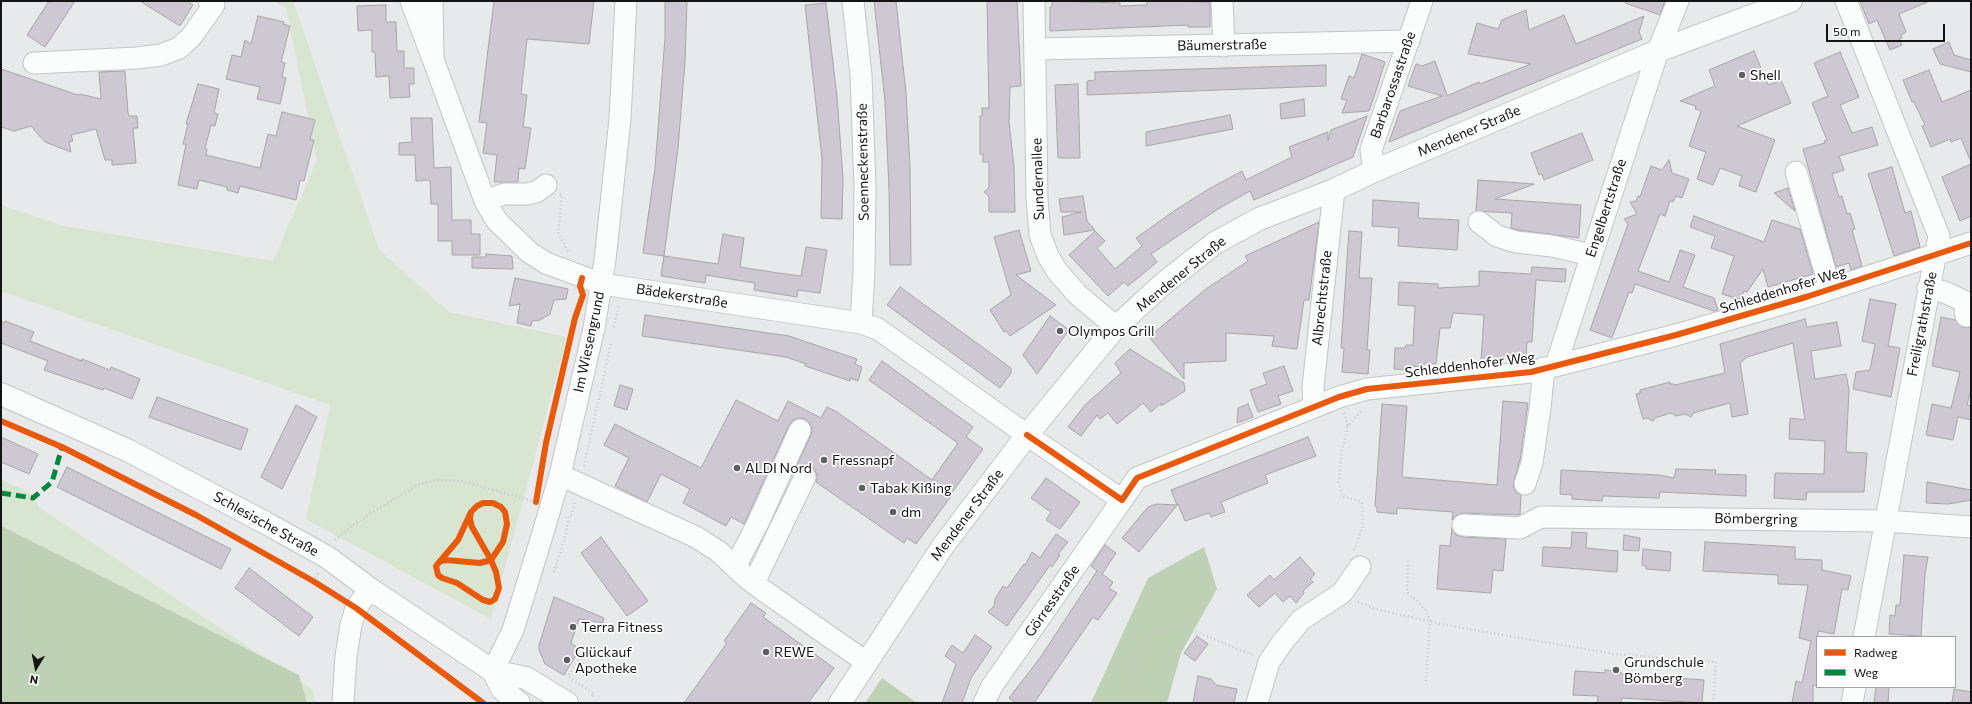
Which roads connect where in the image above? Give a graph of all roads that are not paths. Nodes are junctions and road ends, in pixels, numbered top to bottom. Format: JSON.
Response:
{"nodes":[{"id":1,"x":209,"y":1,"type":"edge"},
{"id":2,"x":411,"y":1,"type":"edge"},
{"id":3,"x":432,"y":1,"type":"edge"},
{"id":4,"x":626,"y":1,"type":"edge"},
{"id":5,"x":853,"y":1,"type":"edge"},
{"id":6,"x":1034,"y":1,"type":"edge"},
{"id":7,"x":1222,"y":1,"type":"edge"},
{"id":8,"x":1422,"y":1,"type":"edge"},
{"id":9,"x":1678,"y":1,"type":"edge"},
{"id":10,"x":1791,"y":1,"type":"edge"},
{"id":11,"x":1846,"y":1,"type":"edge"},
{"id":12,"x":1409,"y":41,"type":"junction"},
{"id":13,"x":1224,"y":46,"type":"junction"},
{"id":14,"x":1036,"y":49,"type":"junction"},
{"id":15,"x":1658,"y":52,"type":"junction"},
{"id":16,"x":433,"y":59,"type":"junction"},
{"id":17,"x":34,"y":62,"type":"dead end"},
{"id":18,"x":1374,"y":170,"type":"junction"},
{"id":19,"x":1796,"y":172,"type":"dead end"},
{"id":20,"x":546,"y":186,"type":"road end"},
{"id":21,"x":1334,"y":190,"type":"junction"},
{"id":22,"x":485,"y":201,"type":"junction"},
{"id":23,"x":1479,"y":222,"type":"dead end"},
{"id":24,"x":1971,"y":244,"type":"edge"},
{"id":25,"x":1591,"y":255,"type":"junction"},
{"id":26,"x":1936,"y":256,"type":"junction"},
{"id":27,"x":602,"y":284,"type":"junction"},
{"id":28,"x":1830,"y":288,"type":"junction"},
{"id":29,"x":1928,"y":288,"type":"junction"},
{"id":30,"x":1966,"y":316,"type":"dead end"},
{"id":31,"x":861,"y":323,"type":"junction"},
{"id":32,"x":1116,"y":328,"type":"junction"},
{"id":33,"x":1550,"y":366,"type":"junction"},
{"id":34,"x":1,"y":396,"type":"edge"},
{"id":35,"x":1314,"y":406,"type":"junction"},
{"id":36,"x":800,"y":430,"type":"dead end"},
{"id":37,"x":1027,"y":435,"type":"junction"},
{"id":38,"x":551,"y":470,"type":"junction"},
{"id":39,"x":805,"y":477,"type":"dead end"},
{"id":40,"x":1525,"y":484,"type":"dead end"},
{"id":41,"x":1122,"y":500,"type":"junction"},
{"id":42,"x":1885,"y":521,"type":"junction"},
{"id":43,"x":1463,"y":525,"type":"dead end"},
{"id":44,"x":1971,"y":527,"type":"edge"},
{"id":45,"x":735,"y":567,"type":"junction"},
{"id":46,"x":1360,"y":567,"type":"road end"},
{"id":47,"x":754,"y":583,"type":"junction"},
{"id":48,"x":370,"y":589,"type":"junction"},
{"id":49,"x":1864,"y":636,"type":"edge"},
{"id":50,"x":866,"y":662,"type":"junction"},
{"id":51,"x":493,"y":671,"type":"junction"},
{"id":52,"x":1855,"y":688,"type":"edge"},
{"id":53,"x":343,"y":703,"type":"edge"},
{"id":54,"x":518,"y":703,"type":"edge"},
{"id":55,"x":567,"y":703,"type":"edge"},
{"id":56,"x":840,"y":703,"type":"edge"},
{"id":57,"x":984,"y":703,"type":"edge"},
{"id":58,"x":1257,"y":703,"type":"edge"},
{"id":59,"x":1852,"y":703,"type":"edge"}],
"edges":[{"from":1,"to":17,"type":"street"},
{"from":2,"to":16,"type":"street","name":"Bädekerstraße"},
{"from":3,"to":16,"type":"street","name":"Bädekerstraße"},
{"from":4,"to":27,"type":"street","name":"Im Wiesengrund"},
{"from":5,"to":31,"type":"street","name":"Soenneckenstraße"},
{"from":6,"to":14,"type":"street","name":"Sundernallee"},
{"from":7,"to":13,"type":"street"},
{"from":8,"to":12,"type":"street","name":"Barbarossastraße"},
{"from":9,"to":15,"type":"street","name":"Engelbertstraße"},
{"from":10,"to":15,"type":"main road","name":"Mendener Straße"},
{"from":11,"to":26,"type":"street","name":"Freiligrathstraße"},
{"from":12,"to":13,"type":"street","name":"Bäumerstraße"},
{"from":12,"to":18,"type":"street","name":"Barbarossastraße"},
{"from":13,"to":14,"type":"street","name":"Bäumerstraße"},
{"from":14,"to":32,"type":"street","name":"Sundernallee"},
{"from":15,"to":18,"type":"main road","name":"Mendener Straße"},
{"from":15,"to":25,"type":"street","name":"Engelbertstraße"},
{"from":16,"to":22,"type":"street","name":"Bädekerstraße"},
{"from":18,"to":21,"type":"main road","name":"Mendener Straße"},
{"from":19,"to":28,"type":"street"},
{"from":20,"to":22,"type":"street"},
{"from":21,"to":32,"type":"main road","name":"Mendener Straße"},
{"from":21,"to":35,"type":"street","name":"Albrechtstraße"},
{"from":22,"to":27,"type":"street","name":"Bädekerstraße"},
{"from":23,"to":25,"type":"street"},
{"from":24,"to":26,"type":"street","name":"Schleddenhofer Weg"},
{"from":25,"to":33,"type":"street","name":"Engelbertstraße"},
{"from":26,"to":28,"type":"street","name":"Schleddenhofer Weg"},
{"from":26,"to":29,"type":"street","name":"Freiligrathstraße"},
{"from":27,"to":31,"type":"street","name":"Bädekerstraße"},
{"from":27,"to":38,"type":"street","name":"Im Wiesengrund"},
{"from":28,"to":33,"type":"street","name":"Schleddenhofer Weg"},
{"from":29,"to":30,"type":"street"},
{"from":29,"to":42,"type":"street","name":"Freiligrathstraße"},
{"from":31,"to":37,"type":"street","name":"Bädekerstraße"},
{"from":32,"to":37,"type":"main road","name":"Mendener Straße"},
{"from":33,"to":35,"type":"street","name":"Schleddenhofer Weg"},
{"from":33,"to":40,"type":"street","name":"Engelbertstraße"},
{"from":34,"to":48,"type":"main road","name":"Schlesische Straße"},
{"from":35,"to":41,"type":"street","name":"Schleddenhofer Weg"},
{"from":36,"to":45,"type":"street"},
{"from":37,"to":41,"type":"street"},
{"from":37,"to":50,"type":"main road","name":"Mendener Straße"},
{"from":38,"to":45,"type":"street"},
{"from":38,"to":51,"type":"street","name":"Im Wiesengrund"},
{"from":39,"to":47,"type":"street"},
{"from":41,"to":57,"type":"street","name":"Görresstraße"},
{"from":42,"to":43,"type":"street","name":"Bömbergring"},
{"from":42,"to":44,"type":"street","name":"Bömbergring"},
{"from":42,"to":49,"type":"street","name":"Freiligrathstraße"},
{"from":45,"to":47,"type":"street"},
{"from":46,"to":58,"type":"street"},
{"from":47,"to":50,"type":"street"},
{"from":48,"to":51,"type":"main road","name":"Schlesische Straße"},
{"from":48,"to":53,"type":"street"},
{"from":50,"to":56,"type":"main road","name":"Mendener Straße"},
{"from":51,"to":54,"type":"main road","name":"Schlesische Straße"},
{"from":51,"to":55,"type":"main road","name":"Schlesische Straße"},
{"from":52,"to":59,"type":"street"}]}
